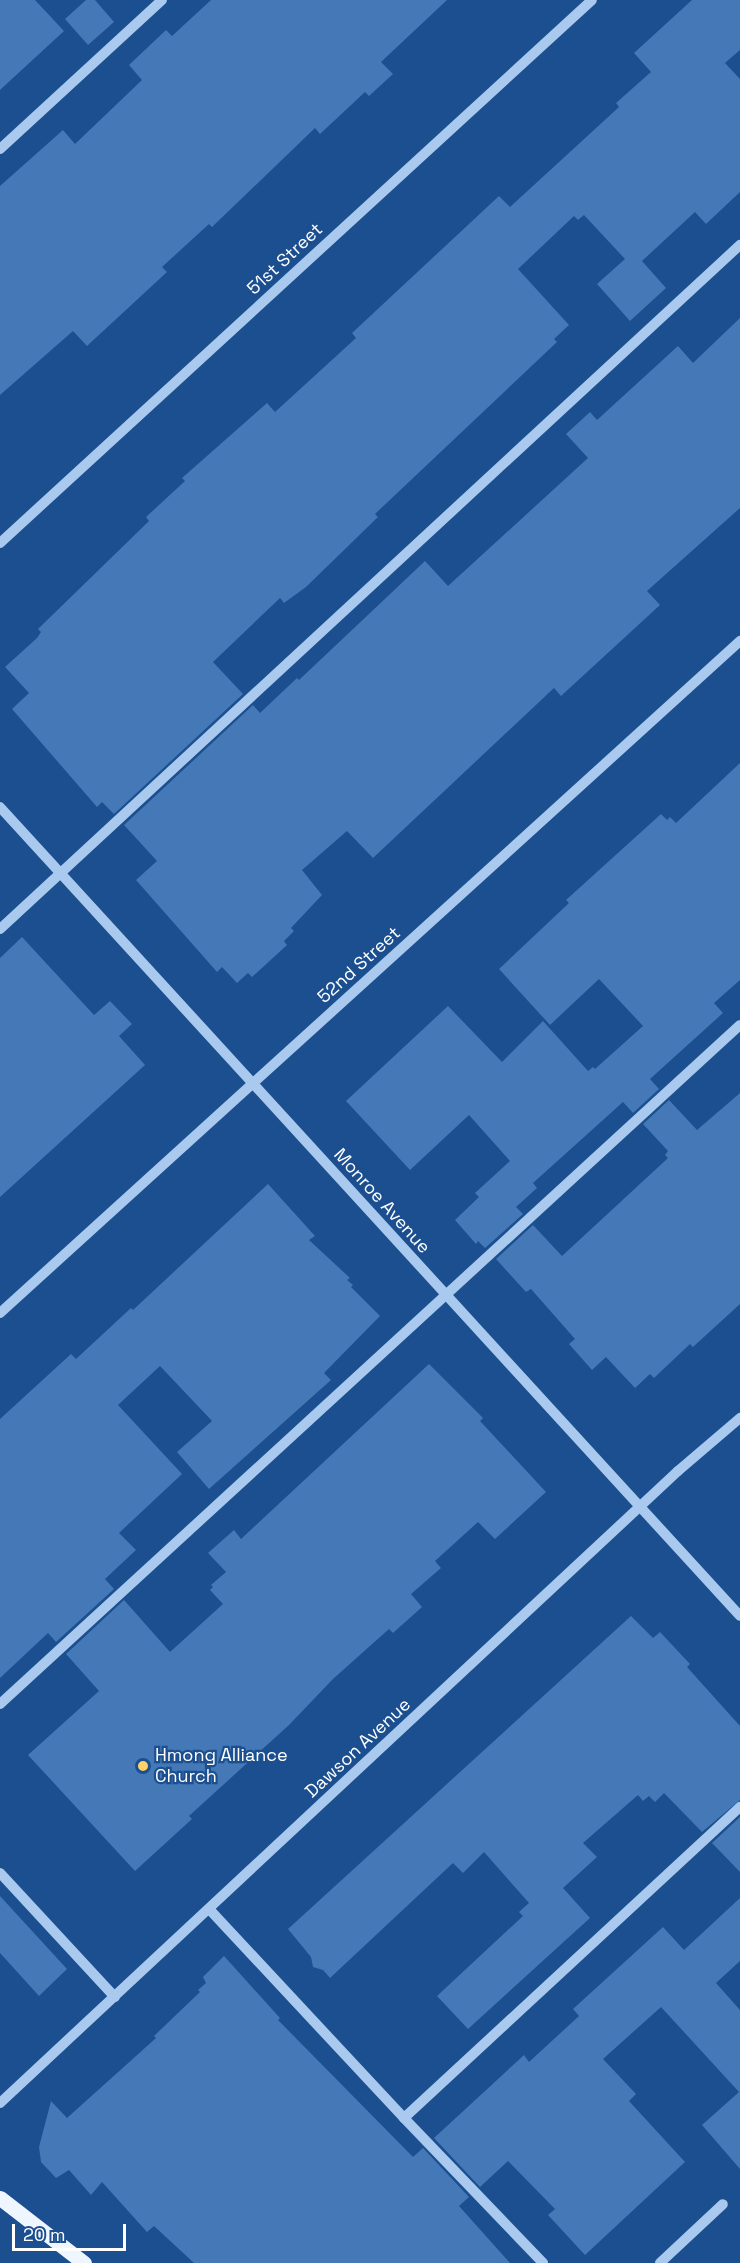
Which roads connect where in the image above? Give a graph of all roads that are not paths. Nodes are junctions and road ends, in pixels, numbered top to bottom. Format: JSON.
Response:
{"nodes":[{"id":1,"x":162,"y":0,"type":"edge"},
{"id":2,"x":592,"y":0,"type":"edge"},
{"id":3,"x":0,"y":149,"type":"edge"},
{"id":4,"x":740,"y":245,"type":"edge"},
{"id":5,"x":0,"y":543,"type":"edge"},
{"id":6,"x":740,"y":641,"type":"edge"},
{"id":7,"x":0,"y":807,"type":"edge"},
{"id":8,"x":60,"y":873,"type":"junction"},
{"id":9,"x":0,"y":928,"type":"edge"},
{"id":10,"x":740,"y":1025,"type":"edge"},
{"id":11,"x":254,"y":1083,"type":"junction"},
{"id":12,"x":445,"y":1295,"type":"junction"},
{"id":13,"x":0,"y":1313,"type":"edge"},
{"id":14,"x":740,"y":1418,"type":"edge"},
{"id":15,"x":639,"y":1507,"type":"junction"},
{"id":16,"x":740,"y":1616,"type":"edge"},
{"id":17,"x":0,"y":1704,"type":"edge"},
{"id":18,"x":740,"y":1807,"type":"edge"},
{"id":19,"x":0,"y":1873,"type":"edge"},
{"id":20,"x":210,"y":1910,"type":"junction"},
{"id":21,"x":115,"y":1997,"type":"junction"},
{"id":22,"x":0,"y":2103,"type":"edge"},
{"id":23,"x":404,"y":2118,"type":"junction"},
{"id":24,"x":0,"y":2198,"type":"edge"},
{"id":25,"x":723,"y":2204,"type":"dead end"},
{"id":26,"x":84,"y":2263,"type":"edge"},
{"id":27,"x":543,"y":2263,"type":"edge"},
{"id":28,"x":660,"y":2263,"type":"edge"}],
"edges":[{"from":1,"to":3,"type":"street"},
{"from":2,"to":5,"type":"street","name":"51st Street"},
{"from":4,"to":8,"type":"street"},
{"from":6,"to":11,"type":"street","name":"52nd Street"},
{"from":7,"to":8,"type":"street","name":"Monroe Avenue"},
{"from":8,"to":9,"type":"street"},
{"from":8,"to":11,"type":"street","name":"Monroe Avenue"},
{"from":10,"to":12,"type":"street"},
{"from":11,"to":12,"type":"street","name":"Monroe Avenue"},
{"from":11,"to":13,"type":"street","name":"52nd Street"},
{"from":12,"to":15,"type":"street","name":"Monroe Avenue"},
{"from":12,"to":17,"type":"street"},
{"from":14,"to":15,"type":"street","name":"Dawson Avenue"},
{"from":15,"to":16,"type":"street","name":"Monroe Avenue"},
{"from":15,"to":20,"type":"street","name":"Dawson Avenue"},
{"from":18,"to":23,"type":"street"},
{"from":19,"to":21,"type":"street"},
{"from":20,"to":21,"type":"street","name":"Dawson Avenue"},
{"from":20,"to":23,"type":"street"},
{"from":21,"to":22,"type":"street","name":"Dawson Avenue"},
{"from":23,"to":27,"type":"street"},
{"from":24,"to":26,"type":"main road"},
{"from":25,"to":28,"type":"street"}]}
